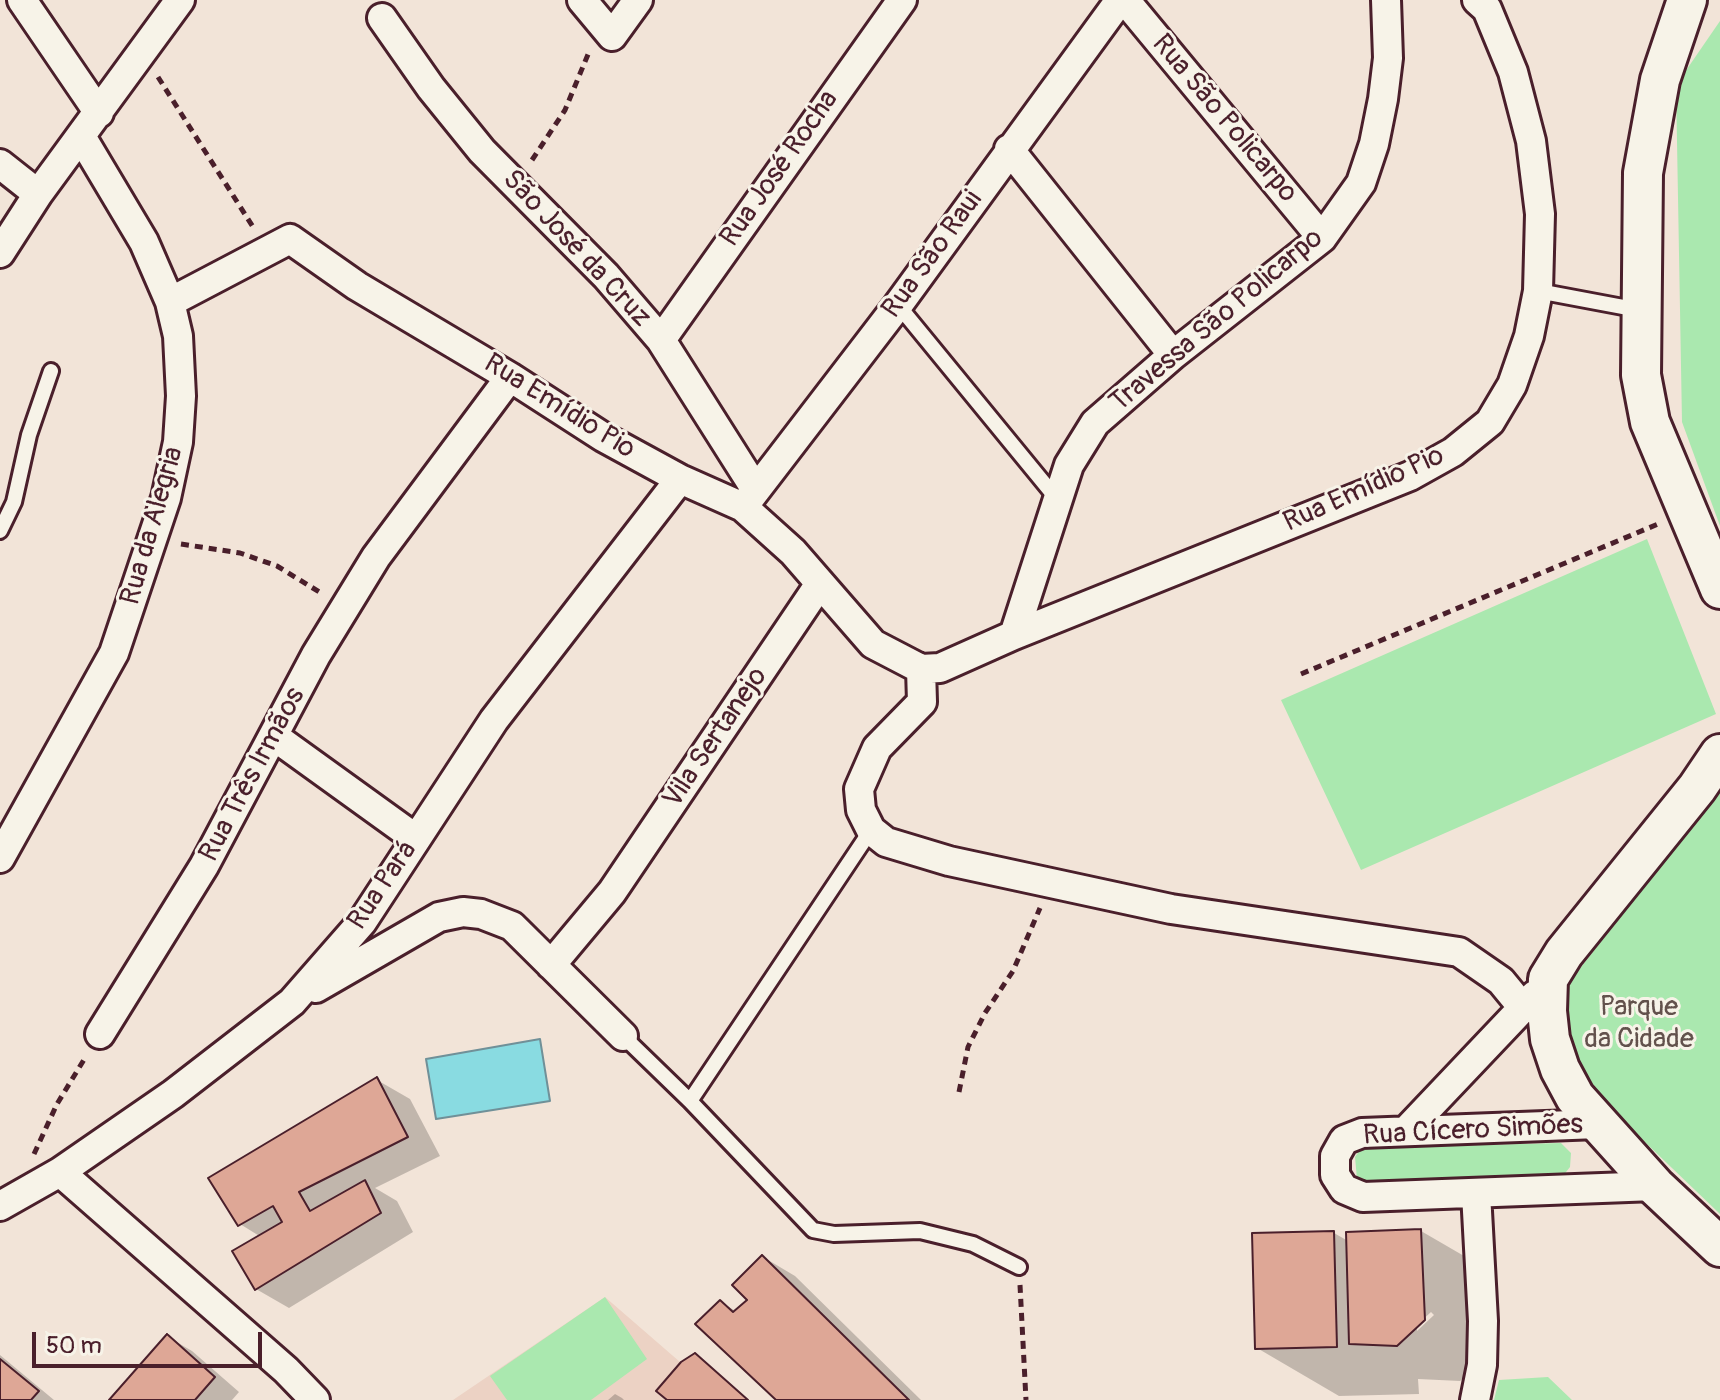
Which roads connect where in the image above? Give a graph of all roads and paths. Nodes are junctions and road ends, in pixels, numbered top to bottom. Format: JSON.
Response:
{"nodes":[{"id":1,"x":22,"y":0,"type":"edge"},
{"id":2,"x":180,"y":0,"type":"edge"},
{"id":3,"x":582,"y":0,"type":"edge"},
{"id":4,"x":638,"y":0,"type":"edge"},
{"id":5,"x":902,"y":0,"type":"edge"},
{"id":6,"x":1123,"y":0,"type":"edge"},
{"id":7,"x":1386,"y":0,"type":"edge"},
{"id":8,"x":1687,"y":0,"type":"edge"},
{"id":9,"x":1487,"y":3,"type":"edge"},
{"id":10,"x":382,"y":18,"type":"dead end"},
{"id":11,"x":606,"y":29,"type":"junction"},
{"id":12,"x":140,"y":54,"type":"junction"},
{"id":13,"x":99,"y":113,"type":"junction"},
{"id":14,"x":82,"y":138,"type":"junction"},
{"id":15,"x":1009,"y":149,"type":"junction"},
{"id":16,"x":0,"y":164,"type":"edge"},
{"id":17,"x":515,"y":184,"type":"junction"},
{"id":18,"x":38,"y":194,"type":"junction"},
{"id":19,"x":1322,"y":238,"type":"junction"},
{"id":20,"x":267,"y":251,"type":"junction"},
{"id":21,"x":0,"y":253,"type":"edge"},
{"id":22,"x":1538,"y":291,"type":"junction"},
{"id":23,"x":170,"y":302,"type":"junction"},
{"id":24,"x":898,"y":305,"type":"junction"},
{"id":25,"x":1640,"y":311,"type":"junction"},
{"id":26,"x":661,"y":340,"type":"junction"},
{"id":27,"x":1173,"y":355,"type":"junction"},
{"id":28,"x":51,"y":371,"type":"dead end"},
{"id":29,"x":510,"y":377,"type":"junction"},
{"id":30,"x":680,"y":479,"type":"junction"},
{"id":31,"x":750,"y":498,"type":"junction"},
{"id":32,"x":1057,"y":499,"type":"junction"},
{"id":33,"x":1688,"y":512,"type":"junction"},
{"id":34,"x":0,"y":531,"type":"edge"},
{"id":35,"x":153,"y":539,"type":"junction"},
{"id":36,"x":819,"y":585,"type":"junction"},
{"id":37,"x":1720,"y":589,"type":"edge"},
{"id":38,"x":345,"y":607,"type":"junction"},
{"id":39,"x":1014,"y":635,"type":"junction"},
{"id":40,"x":921,"y":669,"type":"junction"},
{"id":41,"x":1301,"y":674,"type":"dead end"},
{"id":42,"x":275,"y":737,"type":"junction"},
{"id":43,"x":1720,"y":754,"type":"edge"},
{"id":44,"x":871,"y":830,"type":"junction"},
{"id":45,"x":415,"y":838,"type":"junction"},
{"id":46,"x":0,"y":858,"type":"edge"},
{"id":47,"x":1050,"y":883,"type":"junction"},
{"id":48,"x":551,"y":965,"type":"junction"},
{"id":49,"x":1548,"y":979,"type":"junction"},
{"id":50,"x":292,"y":1002,"type":"junction"},
{"id":51,"x":1524,"y":1009,"type":"junction"},
{"id":52,"x":100,"y":1034,"type":"joint"},
{"id":53,"x":623,"y":1036,"type":"joint"},
{"id":54,"x":959,"y":1092,"type":"dead end"},
{"id":55,"x":690,"y":1101,"type":"junction"},
{"id":56,"x":1598,"y":1124,"type":"junction"},
{"id":57,"x":1406,"y":1131,"type":"junction"},
{"id":58,"x":60,"y":1172,"type":"junction"},
{"id":59,"x":1655,"y":1186,"type":"junction"},
{"id":60,"x":27,"y":1191,"type":"junction"},
{"id":61,"x":1476,"y":1193,"type":"junction"},
{"id":62,"x":0,"y":1206,"type":"edge"},
{"id":63,"x":1720,"y":1247,"type":"edge"},
{"id":64,"x":1019,"y":1267,"type":"joint"},
{"id":65,"x":315,"y":1400,"type":"edge"},
{"id":66,"x":1026,"y":1400,"type":"edge"},
{"id":67,"x":1475,"y":1400,"type":"edge"}],
"edges":[{"from":1,"to":13,"type":"street"},
{"from":2,"to":12,"type":"street"},
{"from":3,"to":11,"type":"street"},
{"from":4,"to":11,"type":"street"},
{"from":5,"to":26,"type":"street","name":"Rua José Rocha"},
{"from":6,"to":15,"type":"street","name":"Rua São Raui"},
{"from":6,"to":19,"type":"street","name":"Rua São Policarpo"},
{"from":7,"to":19,"type":"street","name":"Travessa São Policarpo"},
{"from":8,"to":25,"type":"street"},
{"from":9,"to":22,"type":"street","name":"Rua Emídio Pio"},
{"from":10,"to":17,"type":"street","name":"São José da Cruz"},
{"from":11,"to":17,"type":"path"},
{"from":12,"to":13,"type":"street"},
{"from":12,"to":20,"type":"path"},
{"from":13,"to":14,"type":"street"},
{"from":14,"to":18,"type":"street"},
{"from":14,"to":23,"type":"street","name":"Rua da Alegria"},
{"from":15,"to":24,"type":"street","name":"Rua São Raui"},
{"from":15,"to":27,"type":"street"},
{"from":16,"to":18,"type":"street"},
{"from":17,"to":26,"type":"street","name":"São José da Cruz"},
{"from":18,"to":21,"type":"street"},
{"from":19,"to":27,"type":"street","name":"Travessa São Policarpo"},
{"from":20,"to":23,"type":"street","name":"Rua Emídio Pio"},
{"from":20,"to":29,"type":"street","name":"Rua Emídio Pio"},
{"from":22,"to":25,"type":"lane"},
{"from":22,"to":39,"type":"street","name":"Rua Emídio Pio"},
{"from":23,"to":35,"type":"street","name":"Rua da Alegria"},
{"from":24,"to":31,"type":"street","name":"Rua São Raui"},
{"from":24,"to":32,"type":"lane"},
{"from":25,"to":33,"type":"street"},
{"from":26,"to":31,"type":"street","name":"São José da Cruz"},
{"from":27,"to":32,"type":"street","name":"Travessa São Policarpo"},
{"from":28,"to":34,"type":"lane"},
{"from":29,"to":30,"type":"street","name":"Rua Emídio Pio"},
{"from":29,"to":38,"type":"street","name":"Rua Três Irmãos"},
{"from":30,"to":31,"type":"street","name":"Rua Emídio Pio"},
{"from":30,"to":45,"type":"street","name":"Rua Pará"},
{"from":31,"to":36,"type":"street","name":"Rua Emídio Pio"},
{"from":32,"to":39,"type":"street","name":"Travessa São Policarpo"},
{"from":33,"to":37,"type":"street"},
{"from":33,"to":41,"type":"path"},
{"from":35,"to":38,"type":"path"},
{"from":35,"to":46,"type":"street","name":"Rua da Alegria"},
{"from":36,"to":40,"type":"street","name":"Rua Emídio Pio"},
{"from":36,"to":48,"type":"street","name":"Vila Sertanejo"},
{"from":38,"to":42,"type":"street","name":"Rua Três Irmãos"},
{"from":39,"to":40,"type":"street","name":"Rua Emídio Pio"},
{"from":40,"to":44,"type":"street"},
{"from":42,"to":45,"type":"street"},
{"from":42,"to":52,"type":"street","name":"Rua Três Irmãos"},
{"from":43,"to":49,"type":"street"},
{"from":44,"to":47,"type":"street"},
{"from":44,"to":55,"type":"lane"},
{"from":45,"to":50,"type":"street","name":"Rua Pará"},
{"from":47,"to":51,"type":"street"},
{"from":47,"to":54,"type":"path"},
{"from":48,"to":50,"type":"street"},
{"from":48,"to":53,"type":"street"},
{"from":49,"to":51,"type":"street"},
{"from":49,"to":56,"type":"street"},
{"from":50,"to":58,"type":"street","name":"Rua Pará"},
{"from":51,"to":57,"type":"street"},
{"from":52,"to":60,"type":"path"},
{"from":53,"to":55,"type":"lane"},
{"from":55,"to":64,"type":"lane"},
{"from":56,"to":57,"type":"street","name":"Rua Cícero Simões"},
{"from":56,"to":59,"type":"street","name":"Rua Cícero Simões"},
{"from":57,"to":61,"type":"street","name":"Rua Cícero Simões"},
{"from":58,"to":60,"type":"street","name":"Rua Pará"},
{"from":58,"to":65,"type":"street"},
{"from":59,"to":61,"type":"street","name":"Rua Cícero Simões"},
{"from":59,"to":63,"type":"street","name":"Rua Cícero Simões"},
{"from":60,"to":62,"type":"street","name":"Rua Pará"},
{"from":61,"to":67,"type":"street"},
{"from":64,"to":66,"type":"path"}]}
